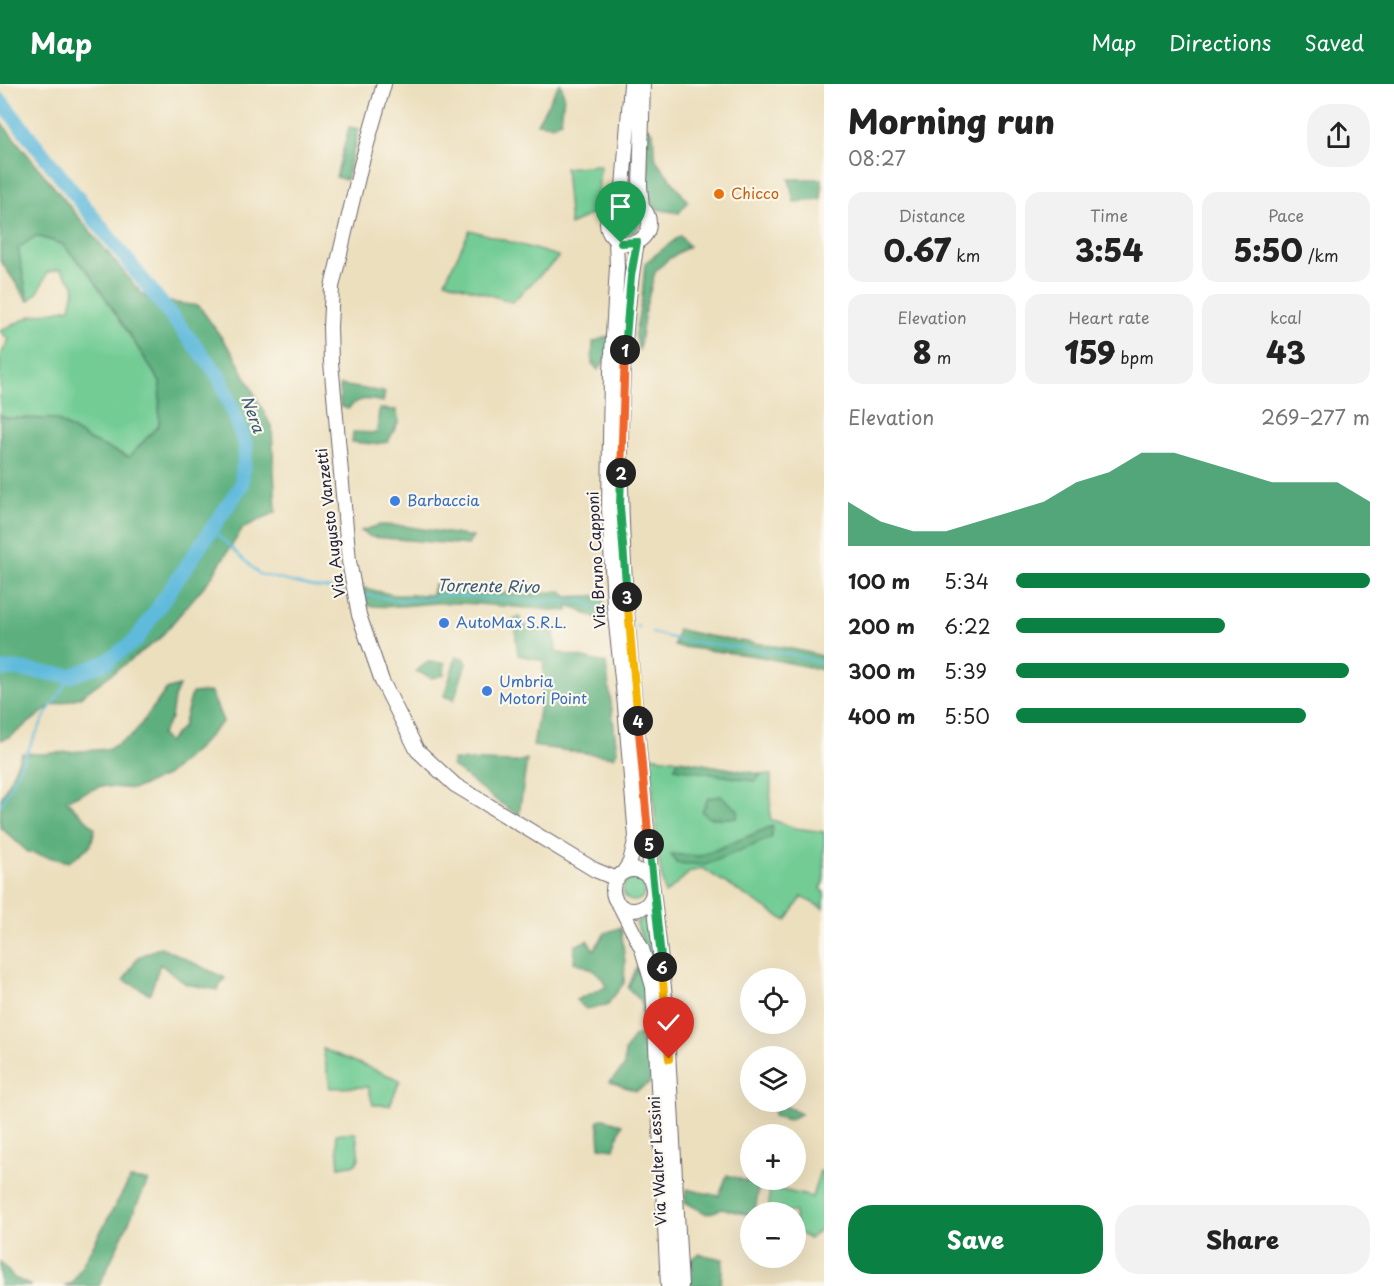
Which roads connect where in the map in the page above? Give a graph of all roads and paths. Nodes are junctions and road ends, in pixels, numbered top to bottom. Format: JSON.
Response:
{"nodes":[{"id":1,"x":384,"y":84,"type":"edge"},
{"id":2,"x":630,"y":84,"type":"edge"},
{"id":3,"x":643,"y":84,"type":"edge"},
{"id":4,"x":617,"y":204,"type":"junction"},
{"id":5,"x":642,"y":207,"type":"junction"},
{"id":6,"x":616,"y":241,"type":"junction"},
{"id":7,"x":637,"y":242,"type":"junction"},
{"id":8,"x":620,"y":876,"type":"junction"},
{"id":9,"x":653,"y":888,"type":"junction"},
{"id":10,"x":619,"y":904,"type":"junction"},
{"id":11,"x":668,"y":1286,"type":"edge"},
{"id":12,"x":681,"y":1286,"type":"edge"}],
"edges":[{"from":1,"to":8,"type":"main road","name":"Via Augusto Vanzetti"},
{"from":2,"to":4,"type":"main road","name":"Via Bruno Capponi"},
{"from":3,"to":5,"type":"main road","name":"Via Bruno Capponi"},
{"from":4,"to":5,"type":"main road"},
{"from":4,"to":6,"type":"main road","name":"Via Bruno Capponi"},
{"from":5,"to":7,"type":"main road","name":"Via Bruno Capponi"},
{"from":6,"to":7,"type":"main road"},
{"from":6,"to":8,"type":"main road","name":"Via Bruno Capponi"},
{"from":7,"to":9,"type":"main road","name":"Via Bruno Capponi"},
{"from":8,"to":9,"type":"main road"},
{"from":8,"to":10,"type":"main road"},
{"from":9,"to":10,"type":"main road"},
{"from":9,"to":12,"type":"main road","name":"Via Walter Lessini"},
{"from":10,"to":11,"type":"main road","name":"Via Walter Lessini"}]}
